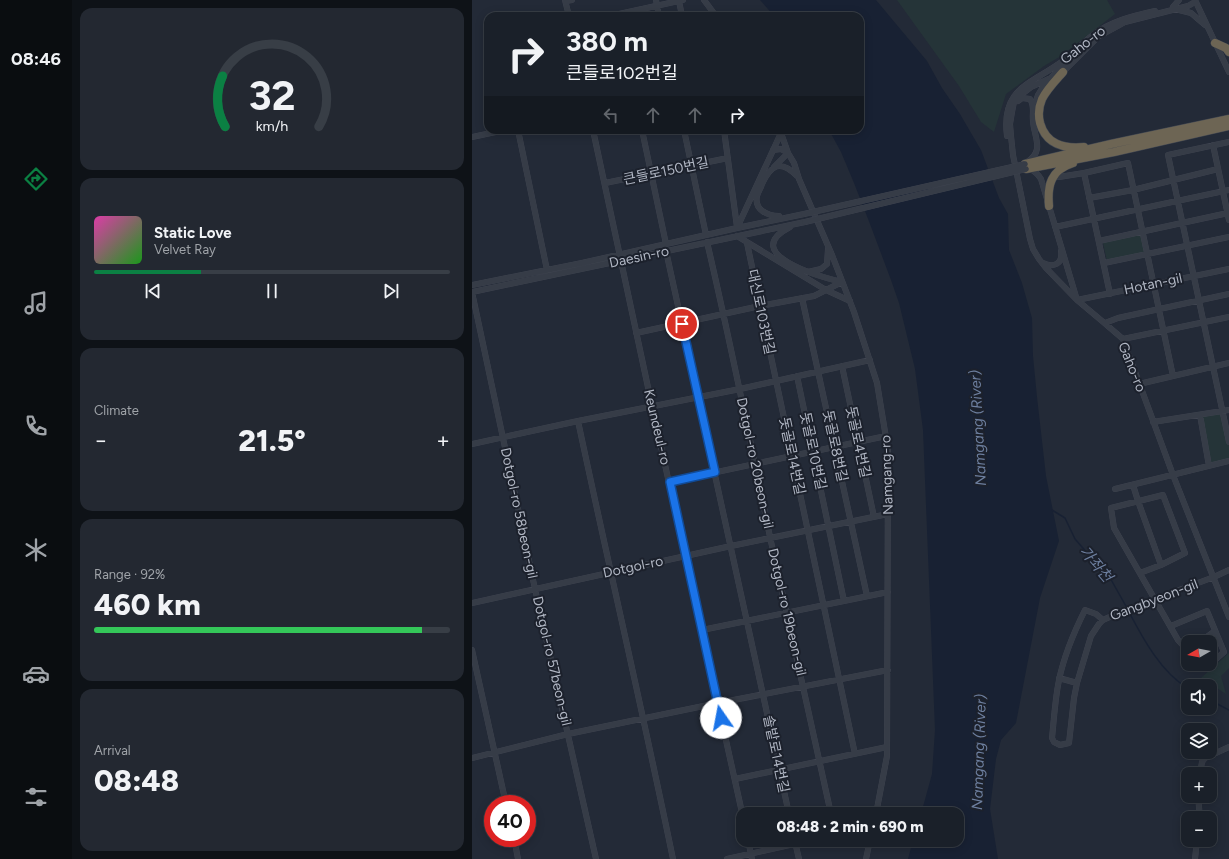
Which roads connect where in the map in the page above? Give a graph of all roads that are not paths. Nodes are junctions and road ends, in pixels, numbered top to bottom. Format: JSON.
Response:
{"nodes":[{"id":1,"x":572,"y":0,"type":"edge"},
{"id":2,"x":681,"y":0,"type":"edge"},
{"id":3,"x":704,"y":0,"type":"edge"},
{"id":4,"x":1179,"y":0,"type":"edge"},
{"id":5,"x":565,"y":1,"type":"edge"},
{"id":6,"x":1195,"y":1,"type":"edge"},
{"id":7,"x":656,"y":3,"type":"edge"},
{"id":8,"x":1174,"y":8,"type":"junction"},
{"id":9,"x":568,"y":12,"type":"edge"},
{"id":10,"x":624,"y":12,"type":"edge"},
{"id":11,"x":682,"y":12,"type":"edge"},
{"id":12,"x":713,"y":12,"type":"edge"},
{"id":13,"x":1207,"y":27,"type":"junction"},
{"id":14,"x":1215,"y":43,"type":"junction"},
{"id":15,"x":1077,"y":48,"type":"junction"},
{"id":16,"x":1229,"y":52,"type":"edge"},
{"id":17,"x":1063,"y":72,"type":"junction"},
{"id":18,"x":1229,"y":72,"type":"edge"},
{"id":19,"x":1052,"y":77,"type":"junction"},
{"id":20,"x":1033,"y":108,"type":"junction"},
{"id":21,"x":1012,"y":112,"type":"junction"},
{"id":22,"x":1229,"y":119,"type":"edge"},
{"id":23,"x":1229,"y":126,"type":"edge"},
{"id":24,"x":486,"y":134,"type":"edge"},
{"id":25,"x":519,"y":134,"type":"edge"},
{"id":26,"x":594,"y":134,"type":"edge"},
{"id":27,"x":643,"y":134,"type":"edge"},
{"id":28,"x":685,"y":134,"type":"edge"},
{"id":29,"x":725,"y":134,"type":"edge"},
{"id":30,"x":779,"y":134,"type":"edge"},
{"id":31,"x":781,"y":134,"type":"edge"},
{"id":32,"x":472,"y":137,"type":"edge"},
{"id":33,"x":1229,"y":142,"type":"edge"},
{"id":34,"x":1213,"y":145,"type":"junction"},
{"id":35,"x":1112,"y":148,"type":"junction"},
{"id":36,"x":774,"y":150,"type":"junction"},
{"id":37,"x":788,"y":153,"type":"junction"},
{"id":38,"x":1013,"y":155,"type":"junction"},
{"id":39,"x":728,"y":158,"type":"junction"},
{"id":40,"x":691,"y":165,"type":"junction"},
{"id":41,"x":1026,"y":166,"type":"junction"},
{"id":42,"x":774,"y":167,"type":"junction"},
{"id":43,"x":1218,"y":169,"type":"junction"},
{"id":44,"x":1084,"y":173,"type":"junction"},
{"id":45,"x":651,"y":174,"type":"junction"},
{"id":46,"x":1054,"y":176,"type":"junction"},
{"id":47,"x":799,"y":179,"type":"junction"},
{"id":48,"x":1173,"y":180,"type":"junction"},
{"id":49,"x":604,"y":183,"type":"junction"},
{"id":50,"x":1133,"y":190,"type":"junction"},
{"id":51,"x":1226,"y":190,"type":"edge"},
{"id":52,"x":1090,"y":198,"type":"junction"},
{"id":53,"x":1178,"y":201,"type":"junction"},
{"id":54,"x":1049,"y":206,"type":"junction"},
{"id":55,"x":1137,"y":209,"type":"junction"},
{"id":56,"x":1228,"y":213,"type":"junction"},
{"id":57,"x":791,"y":216,"type":"junction"},
{"id":58,"x":1094,"y":219,"type":"junction"},
{"id":59,"x":1229,"y":220,"type":"edge"},
{"id":60,"x":1183,"y":223,"type":"junction"},
{"id":61,"x":796,"y":224,"type":"junction"},
{"id":62,"x":1055,"y":227,"type":"junction"},
{"id":63,"x":737,"y":228,"type":"junction"},
{"id":64,"x":1143,"y":232,"type":"junction"},
{"id":65,"x":706,"y":235,"type":"junction"},
{"id":66,"x":737,"y":236,"type":"junction"},
{"id":67,"x":1058,"y":237,"type":"junction"},
{"id":68,"x":1229,"y":237,"type":"edge"},
{"id":69,"x":1099,"y":241,"type":"junction"},
{"id":70,"x":707,"y":242,"type":"junction"},
{"id":71,"x":747,"y":242,"type":"junction"},
{"id":72,"x":666,"y":244,"type":"junction"},
{"id":73,"x":1188,"y":246,"type":"junction"},
{"id":74,"x":828,"y":247,"type":"junction"},
{"id":75,"x":666,"y":251,"type":"junction"},
{"id":76,"x":620,"y":254,"type":"junction"},
{"id":77,"x":1147,"y":254,"type":"junction"},
{"id":78,"x":621,"y":260,"type":"junction"},
{"id":79,"x":1041,"y":262,"type":"junction"},
{"id":80,"x":1104,"y":264,"type":"junction"},
{"id":81,"x":1229,"y":269,"type":"edge"},
{"id":82,"x":547,"y":270,"type":"junction"},
{"id":83,"x":807,"y":272,"type":"junction"},
{"id":84,"x":1194,"y":276,"type":"junction"},
{"id":85,"x":842,"y":282,"type":"junction"},
{"id":86,"x":1153,"y":284,"type":"junction"},
{"id":87,"x":472,"y":285,"type":"edge"},
{"id":88,"x":826,"y":290,"type":"junction"},
{"id":89,"x":472,"y":292,"type":"edge"},
{"id":90,"x":1110,"y":294,"type":"junction"},
{"id":91,"x":1229,"y":294,"type":"edge"},
{"id":92,"x":802,"y":298,"type":"junction"},
{"id":93,"x":1078,"y":300,"type":"junction"},
{"id":94,"x":1199,"y":300,"type":"junction"},
{"id":95,"x":850,"y":301,"type":"junction"},
{"id":96,"x":760,"y":306,"type":"junction"},
{"id":97,"x":1159,"y":309,"type":"junction"},
{"id":98,"x":724,"y":314,"type":"junction"},
{"id":99,"x":1229,"y":317,"type":"edge"},
{"id":100,"x":1204,"y":322,"type":"junction"},
{"id":101,"x":1105,"y":323,"type":"junction"},
{"id":102,"x":682,"y":324,"type":"junction"},
{"id":103,"x":1163,"y":331,"type":"junction"},
{"id":104,"x":636,"y":333,"type":"junction"},
{"id":105,"x":1123,"y":339,"type":"junction"},
{"id":106,"x":870,"y":360,"type":"junction"},
{"id":107,"x":1229,"y":363,"type":"edge"},
{"id":108,"x":842,"y":366,"type":"junction"},
{"id":109,"x":1212,"y":367,"type":"junction"},
{"id":110,"x":818,"y":372,"type":"junction"},
{"id":111,"x":797,"y":376,"type":"junction"},
{"id":112,"x":1173,"y":376,"type":"junction"},
{"id":113,"x":776,"y":381,"type":"junction"},
{"id":114,"x":1139,"y":384,"type":"junction"},
{"id":115,"x":740,"y":389,"type":"junction"},
{"id":116,"x":698,"y":397,"type":"junction"},
{"id":117,"x":652,"y":406,"type":"junction"},
{"id":118,"x":1229,"y":410,"type":"edge"},
{"id":119,"x":1222,"y":412,"type":"junction"},
{"id":120,"x":1200,"y":415,"type":"junction"},
{"id":121,"x":578,"y":421,"type":"junction"},
{"id":122,"x":1154,"y":422,"type":"junction"},
{"id":123,"x":886,"y":436,"type":"junction"},
{"id":124,"x":504,"y":437,"type":"junction"},
{"id":125,"x":858,"y":442,"type":"junction"},
{"id":126,"x":1229,"y":442,"type":"edge"},
{"id":127,"x":472,"y":444,"type":"edge"},
{"id":128,"x":835,"y":447,"type":"junction"},
{"id":129,"x":813,"y":451,"type":"junction"},
{"id":130,"x":792,"y":456,"type":"junction"},
{"id":131,"x":1229,"y":462,"type":"edge"},
{"id":132,"x":756,"y":463,"type":"junction"},
{"id":133,"x":1209,"y":466,"type":"junction"},
{"id":134,"x":715,"y":472,"type":"junction"},
{"id":135,"x":1174,"y":475,"type":"junction"},
{"id":136,"x":670,"y":482,"type":"junction"},
{"id":137,"x":1133,"y":485,"type":"junction"},
{"id":138,"x":1115,"y":489,"type":"dead end"},
{"id":139,"x":1138,"y":501,"type":"junction"},
{"id":140,"x":888,"y":514,"type":"junction"},
{"id":141,"x":874,"y":517,"type":"junction"},
{"id":142,"x":851,"y":521,"type":"junction"},
{"id":143,"x":828,"y":526,"type":"junction"},
{"id":144,"x":808,"y":530,"type":"junction"},
{"id":145,"x":771,"y":538,"type":"junction"},
{"id":146,"x":731,"y":546,"type":"junction"},
{"id":147,"x":686,"y":556,"type":"junction"},
{"id":148,"x":1161,"y":565,"type":"junction"},
{"id":149,"x":1229,"y":570,"type":"edge"},
{"id":150,"x":610,"y":572,"type":"junction"},
{"id":151,"x":1140,"y":573,"type":"junction"},
{"id":152,"x":1214,"y":577,"type":"junction"},
{"id":153,"x":535,"y":589,"type":"junction"},
{"id":154,"x":888,"y":592,"type":"junction"},
{"id":155,"x":867,"y":596,"type":"junction"},
{"id":156,"x":1155,"y":599,"type":"junction"},
{"id":157,"x":844,"y":601,"type":"junction"},
{"id":158,"x":472,"y":603,"type":"edge"},
{"id":159,"x":824,"y":605,"type":"junction"},
{"id":160,"x":787,"y":612,"type":"junction"},
{"id":161,"x":1229,"y":617,"type":"edge"},
{"id":162,"x":1103,"y":620,"type":"junction"},
{"id":163,"x":747,"y":621,"type":"junction"},
{"id":164,"x":1171,"y":626,"type":"junction"},
{"id":165,"x":702,"y":630,"type":"junction"},
{"id":166,"x":1215,"y":631,"type":"junction"},
{"id":167,"x":1210,"y":635,"type":"edge"},
{"id":168,"x":1217,"y":635,"type":"edge"},
{"id":169,"x":1217,"y":636,"type":"edge"},
{"id":170,"x":1181,"y":643,"type":"edge"},
{"id":171,"x":472,"y":650,"type":"edge"},
{"id":172,"x":1217,"y":658,"type":"edge"},
{"id":173,"x":888,"y":670,"type":"junction"},
{"id":174,"x":1059,"y":678,"type":"junction"},
{"id":175,"x":840,"y":680,"type":"junction"},
{"id":176,"x":1077,"y":683,"type":"junction"},
{"id":177,"x":804,"y":687,"type":"junction"},
{"id":178,"x":763,"y":694,"type":"junction"},
{"id":179,"x":718,"y":703,"type":"junction"},
{"id":180,"x":644,"y":718,"type":"junction"},
{"id":181,"x":568,"y":734,"type":"junction"},
{"id":182,"x":887,"y":747,"type":"junction"},
{"id":183,"x":1229,"y":747,"type":"edge"},
{"id":184,"x":495,"y":753,"type":"junction"},
{"id":185,"x":855,"y":754,"type":"junction"},
{"id":186,"x":472,"y":758,"type":"edge"},
{"id":187,"x":820,"y":761,"type":"junction"},
{"id":188,"x":1202,"y":767,"type":"edge"},
{"id":189,"x":779,"y":770,"type":"junction"},
{"id":190,"x":735,"y":779,"type":"junction"},
{"id":191,"x":504,"y":795,"type":"edge"},
{"id":192,"x":741,"y":807,"type":"edge"},
{"id":193,"x":787,"y":807,"type":"edge"},
{"id":194,"x":829,"y":807,"type":"edge"},
{"id":195,"x":877,"y":807,"type":"edge"},
{"id":196,"x":516,"y":847,"type":"edge"},
{"id":197,"x":750,"y":847,"type":"edge"},
{"id":198,"x":781,"y":847,"type":"edge"},
{"id":199,"x":796,"y":847,"type":"edge"},
{"id":200,"x":868,"y":847,"type":"edge"},
{"id":201,"x":1196,"y":847,"type":"edge"},
{"id":202,"x":752,"y":857,"type":"edge"},
{"id":203,"x":518,"y":859,"type":"edge"},
{"id":204,"x":596,"y":859,"type":"edge"},
{"id":205,"x":673,"y":859,"type":"edge"},
{"id":206,"x":727,"y":859,"type":"edge"},
{"id":207,"x":799,"y":859,"type":"edge"},
{"id":208,"x":866,"y":859,"type":"edge"},
{"id":209,"x":1195,"y":859,"type":"edge"}],
"edges":[{"from":1,"to":5,"type":"street"},
{"from":2,"to":7,"type":"street"},
{"from":2,"to":11,"type":"street"},
{"from":3,"to":12,"type":"street"},
{"from":4,"to":8,"type":"street"},
{"from":5,"to":9,"type":"street"},
{"from":6,"to":8,"type":"street","name":"Gaho-ro"},
{"from":6,"to":13,"type":"street"},
{"from":7,"to":10,"type":"street"},
{"from":8,"to":13,"type":"street"},
{"from":8,"to":15,"type":"street","name":"Gaho-ro"},
{"from":8,"to":17,"type":"street","name":"Gaho-ro"},
{"from":13,"to":14,"type":"street"},
{"from":14,"to":16,"type":"highway"},
{"from":14,"to":18,"type":"street"},
{"from":15,"to":19,"type":"street"},
{"from":15,"to":38,"type":"street","name":"Gaho-ro"},
{"from":17,"to":19,"type":"street","name":"Gaho-ro"},
{"from":17,"to":35,"type":"highway"},
{"from":19,"to":20,"type":"street"},
{"from":19,"to":21,"type":"street","name":"Gaho-ro"},
{"from":20,"to":21,"type":"street"},
{"from":20,"to":41,"type":"street"},
{"from":21,"to":38,"type":"street","name":"Gaho-ro"},
{"from":22,"to":35,"type":"highway"},
{"from":23,"to":35,"type":"highway"},
{"from":24,"to":32,"type":"street"},
{"from":25,"to":82,"type":"street"},
{"from":26,"to":49,"type":"street","name":"Keundeul-ro"},
{"from":27,"to":45,"type":"street"},
{"from":28,"to":40,"type":"street"},
{"from":29,"to":39,"type":"street"},
{"from":30,"to":36,"type":"street"},
{"from":31,"to":37,"type":"street","name":"Namgang-ro"},
{"from":33,"to":34,"type":"street"},
{"from":34,"to":43,"type":"street"},
{"from":34,"to":48,"type":"street"},
{"from":35,"to":41,"type":"highway"},
{"from":35,"to":46,"type":"highway"},
{"from":36,"to":37,"type":"street"},
{"from":36,"to":42,"type":"street"},
{"from":36,"to":63,"type":"street"},
{"from":37,"to":42,"type":"street"},
{"from":37,"to":47,"type":"street","name":"Namgang-ro"},
{"from":38,"to":79,"type":"street","name":"Gaho-ro"},
{"from":39,"to":40,"type":"street","name":"큰들로150번길"},
{"from":39,"to":63,"type":"street"},
{"from":40,"to":45,"type":"street","name":"큰들로150번길"},
{"from":40,"to":65,"type":"street"},
{"from":41,"to":54,"type":"street"},
{"from":41,"to":57,"type":"street","name":"Daesin-ro","bridge":true},
{"from":41,"to":61,"type":"street","name":"Daesin-ro","bridge":true},
{"from":42,"to":47,"type":"street"},
{"from":42,"to":57,"type":"street"},
{"from":43,"to":48,"type":"street"},
{"from":43,"to":51,"type":"street"},
{"from":44,"to":46,"type":"street"},
{"from":44,"to":50,"type":"street"},
{"from":44,"to":52,"type":"street"},
{"from":45,"to":49,"type":"street","name":"큰들로150번길"},
{"from":45,"to":72,"type":"street"},
{"from":46,"to":54,"type":"highway"},
{"from":47,"to":74,"type":"street","name":"Namgang-ro"},
{"from":48,"to":50,"type":"street"},
{"from":48,"to":53,"type":"street"},
{"from":49,"to":76,"type":"street","name":"Keundeul-ro"},
{"from":50,"to":52,"type":"street"},
{"from":50,"to":55,"type":"street"},
{"from":51,"to":53,"type":"street"},
{"from":51,"to":56,"type":"street"},
{"from":52,"to":58,"type":"street"},
{"from":53,"to":55,"type":"street"},
{"from":53,"to":60,"type":"street"},
{"from":54,"to":62,"type":"street"},
{"from":55,"to":58,"type":"street"},
{"from":55,"to":64,"type":"street"},
{"from":56,"to":59,"type":"street"},
{"from":56,"to":60,"type":"street"},
{"from":57,"to":63,"type":"street","name":"Daesin-ro"},
{"from":58,"to":62,"type":"street"},
{"from":58,"to":69,"type":"street"},
{"from":60,"to":64,"type":"street"},
{"from":60,"to":73,"type":"street"},
{"from":61,"to":66,"type":"street","name":"Daesin-ro"},
{"from":61,"to":83,"type":"street"},
{"from":62,"to":67,"type":"street"},
{"from":63,"to":65,"type":"street","name":"Daesin-ro"},
{"from":64,"to":69,"type":"street"},
{"from":64,"to":77,"type":"street"},
{"from":65,"to":72,"type":"street","name":"Daesin-ro"},
{"from":66,"to":70,"type":"street","name":"Daesin-ro"},
{"from":66,"to":71,"type":"street"},
{"from":67,"to":79,"type":"street"},
{"from":67,"to":93,"type":"street"},
{"from":68,"to":73,"type":"street"},
{"from":69,"to":80,"type":"street"},
{"from":70,"to":75,"type":"street","name":"Daesin-ro"},
{"from":70,"to":98,"type":"street","name":"Dotgol-ro 20beon-gil"},
{"from":71,"to":88,"type":"street"},
{"from":71,"to":96,"type":"street","name":"대신로103번길"},
{"from":72,"to":76,"type":"street","name":"Daesin-ro"},
{"from":73,"to":77,"type":"street"},
{"from":73,"to":84,"type":"street"},
{"from":74,"to":83,"type":"street"},
{"from":74,"to":85,"type":"street","name":"Namgang-ro"},
{"from":75,"to":78,"type":"street","name":"Daesin-ro"},
{"from":75,"to":102,"type":"street","name":"솔밭로14번길"},
{"from":76,"to":78,"type":"street","name":"Keundeul-ro"},
{"from":76,"to":82,"type":"street","name":"Daesin-ro"},
{"from":77,"to":80,"type":"street"},
{"from":77,"to":86,"type":"street"},
{"from":78,"to":89,"type":"street","name":"Daesin-ro"},
{"from":78,"to":104,"type":"street","name":"Keundeul-ro"},
{"from":79,"to":93,"type":"street","name":"Gaho-ro"},
{"from":80,"to":90,"type":"street"},
{"from":81,"to":84,"type":"street","name":"Hotan-gil"},
{"from":82,"to":87,"type":"street","name":"Daesin-ro"},
{"from":83,"to":85,"type":"street"},
{"from":84,"to":86,"type":"street","name":"Hotan-gil"},
{"from":84,"to":94,"type":"street"},
{"from":85,"to":88,"type":"street"},
{"from":85,"to":95,"type":"street","name":"Namgang-ro"},
{"from":86,"to":90,"type":"street","name":"Hotan-gil"},
{"from":86,"to":97,"type":"street"},
{"from":88,"to":92,"type":"street"},
{"from":88,"to":95,"type":"street"},
{"from":89,"to":124,"type":"street","name":"Dotgol-ro 58beon-gil"},
{"from":90,"to":93,"type":"street","name":"Hotan-gil"},
{"from":91,"to":94,"type":"street"},
{"from":92,"to":96,"type":"street"},
{"from":92,"to":110,"type":"street","name":"돗골로8번길"},
{"from":93,"to":101,"type":"street","name":"Gaho-ro"},
{"from":94,"to":97,"type":"street"},
{"from":94,"to":100,"type":"street"},
{"from":95,"to":106,"type":"street","name":"Namgang-ro"},
{"from":96,"to":98,"type":"street"},
{"from":96,"to":113,"type":"street","name":"대신로103번길"},
{"from":97,"to":101,"type":"street"},
{"from":97,"to":103,"type":"street"},
{"from":98,"to":102,"type":"street"},
{"from":98,"to":115,"type":"street","name":"Dotgol-ro 20beon-gil"},
{"from":99,"to":100,"type":"street"},
{"from":100,"to":103,"type":"street"},
{"from":100,"to":109,"type":"street"},
{"from":101,"to":105,"type":"street","name":"Gaho-ro"},
{"from":102,"to":104,"type":"street"},
{"from":102,"to":116,"type":"street","name":"솔밭로14번길"},
{"from":103,"to":105,"type":"street"},
{"from":103,"to":112,"type":"street"},
{"from":104,"to":117,"type":"street","name":"Keundeul-ro"},
{"from":105,"to":114,"type":"street","name":"Gaho-ro"},
{"from":106,"to":108,"type":"street"},
{"from":106,"to":123,"type":"street","name":"Namgang-ro"},
{"from":107,"to":109,"type":"street"},
{"from":108,"to":110,"type":"street"},
{"from":108,"to":125,"type":"street","name":"돗골로4번길"},
{"from":109,"to":112,"type":"street"},
{"from":109,"to":119,"type":"street"},
{"from":110,"to":111,"type":"street"},
{"from":110,"to":128,"type":"street","name":"돗골로8번길"},
{"from":111,"to":113,"type":"street"},
{"from":111,"to":129,"type":"street","name":"돗골로10번길"},
{"from":112,"to":114,"type":"street"},
{"from":113,"to":115,"type":"street"},
{"from":113,"to":130,"type":"street","name":"돗골로14번길"},
{"from":114,"to":122,"type":"street","name":"Gaho-ro"},
{"from":115,"to":116,"type":"street"},
{"from":115,"to":132,"type":"street","name":"Dotgol-ro 20beon-gil"},
{"from":116,"to":117,"type":"street"},
{"from":116,"to":134,"type":"street","name":"솔밭로14번길"},
{"from":117,"to":121,"type":"street"},
{"from":117,"to":136,"type":"street","name":"Keundeul-ro"},
{"from":118,"to":119,"type":"street"},
{"from":119,"to":120,"type":"street"},
{"from":119,"to":126,"type":"street"},
{"from":120,"to":122,"type":"street"},
{"from":120,"to":133,"type":"street"},
{"from":121,"to":124,"type":"street"},
{"from":121,"to":150,"type":"street"},
{"from":122,"to":135,"type":"street","name":"Gaho-ro"},
{"from":123,"to":125,"type":"street"},
{"from":123,"to":140,"type":"street","name":"Namgang-ro"},
{"from":124,"to":127,"type":"street"},
{"from":124,"to":153,"type":"street","name":"Dotgol-ro 58beon-gil"},
{"from":125,"to":128,"type":"street"},
{"from":125,"to":141,"type":"street","name":"돗골로4번길"},
{"from":128,"to":129,"type":"street"},
{"from":128,"to":142,"type":"street","name":"돗골로8번길"},
{"from":129,"to":130,"type":"street"},
{"from":129,"to":143,"type":"street","name":"돗골로10번길"},
{"from":130,"to":132,"type":"street"},
{"from":130,"to":144,"type":"street","name":"돗골로14번길"},
{"from":131,"to":133,"type":"street"},
{"from":132,"to":134,"type":"street"},
{"from":132,"to":145,"type":"street","name":"Dotgol-ro 20beon-gil"},
{"from":133,"to":135,"type":"street"},
{"from":134,"to":136,"type":"street"},
{"from":134,"to":146,"type":"street","name":"솔밭로14번길"},
{"from":135,"to":137,"type":"street"},
{"from":135,"to":152,"type":"street","name":"Gaho-ro"},
{"from":136,"to":147,"type":"street","name":"Keundeul-ro"},
{"from":137,"to":138,"type":"street"},
{"from":137,"to":139,"type":"street"},
{"from":139,"to":148,"type":"street"},
{"from":139,"to":148,"type":"street"},
{"from":139,"to":151,"type":"street"},
{"from":140,"to":141,"type":"street","name":"Dotgol-ro"},
{"from":140,"to":154,"type":"street","name":"Namgang-ro"},
{"from":141,"to":142,"type":"street","name":"Dotgol-ro"},
{"from":142,"to":143,"type":"street","name":"Dotgol-ro"},
{"from":142,"to":155,"type":"street","name":"돗골로8번길"},
{"from":143,"to":144,"type":"street","name":"Dotgol-ro"},
{"from":143,"to":157,"type":"street","name":"돗골로10번길"},
{"from":144,"to":145,"type":"street","name":"Dotgol-ro"},
{"from":144,"to":159,"type":"street","name":"돗골로14번길"},
{"from":145,"to":146,"type":"street","name":"Dotgol-ro"},
{"from":145,"to":160,"type":"street","name":"Dotgol-ro 19beon-gil"},
{"from":146,"to":147,"type":"street","name":"Dotgol-ro"},
{"from":146,"to":163,"type":"street","name":"솔밭로14번길"},
{"from":147,"to":150,"type":"street","name":"Dotgol-ro"},
{"from":147,"to":165,"type":"street","name":"Keundeul-ro"},
{"from":148,"to":151,"type":"street"},
{"from":149,"to":152,"type":"street","name":"Gangbyeon-gil"},
{"from":150,"to":153,"type":"street","name":"Dotgol-ro"},
{"from":150,"to":180,"type":"street"},
{"from":151,"to":156,"type":"street"},
{"from":152,"to":156,"type":"street","name":"Gangbyeon-gil"},
{"from":152,"to":161,"type":"street","name":"Gaho-ro"},
{"from":153,"to":158,"type":"street","name":"Dotgol-ro"},
{"from":153,"to":181,"type":"street","name":"Dotgol-ro 57beon-gil"},
{"from":154,"to":155,"type":"street"},
{"from":154,"to":173,"type":"street","name":"Namgang-ro"},
{"from":155,"to":157,"type":"street"},
{"from":156,"to":162,"type":"street","name":"Gangbyeon-gil"},
{"from":156,"to":164,"type":"street"},
{"from":157,"to":159,"type":"street"},
{"from":159,"to":160,"type":"street"},
{"from":159,"to":175,"type":"street","name":"돗골로14번길"},
{"from":160,"to":163,"type":"street"},
{"from":160,"to":177,"type":"street","name":"Dotgol-ro 19beon-gil"},
{"from":162,"to":174,"type":"street"},
{"from":162,"to":176,"type":"street","name":"Gangbyeon-gil"},
{"from":163,"to":165,"type":"street"},
{"from":163,"to":178,"type":"street","name":"솔밭로14번길"},
{"from":164,"to":166,"type":"street"},
{"from":164,"to":170,"type":"street"},
{"from":165,"to":179,"type":"street","name":"Keundeul-ro"},
{"from":166,"to":167,"type":"street"},
{"from":166,"to":168,"type":"street"},
{"from":169,"to":172,"type":"street"},
{"from":171,"to":184,"type":"street"},
{"from":173,"to":175,"type":"street"},
{"from":173,"to":182,"type":"street","name":"Namgang-ro"},
{"from":174,"to":176,"type":"street"},
{"from":174,"to":176,"type":"street","name":"Gangbyeon-gil"},
{"from":175,"to":177,"type":"street"},
{"from":175,"to":185,"type":"street","name":"돗골로14번길"},
{"from":177,"to":178,"type":"street"},
{"from":177,"to":187,"type":"street","name":"Dotgol-ro 19beon-gil"},
{"from":178,"to":179,"type":"street"},
{"from":178,"to":189,"type":"street","name":"솔밭로14번길"},
{"from":179,"to":180,"type":"street"},
{"from":179,"to":190,"type":"street","name":"Keundeul-ro"},
{"from":180,"to":181,"type":"street"},
{"from":180,"to":205,"type":"street"},
{"from":181,"to":184,"type":"street"},
{"from":181,"to":204,"type":"street","name":"Dotgol-ro 57beon-gil"},
{"from":182,"to":185,"type":"street"},
{"from":182,"to":195,"type":"street","name":"Namgang-ro"},
{"from":183,"to":188,"type":"street"},
{"from":184,"to":186,"type":"street"},
{"from":184,"to":191,"type":"street"},
{"from":185,"to":187,"type":"street"},
{"from":187,"to":189,"type":"street"},
{"from":187,"to":194,"type":"street","name":"Dotgol-ro 19beon-gil"},
{"from":189,"to":190,"type":"street"},
{"from":189,"to":193,"type":"street","name":"솔밭로14번길"},
{"from":190,"to":192,"type":"street","name":"Keundeul-ro"},
{"from":196,"to":203,"type":"street"},
{"from":197,"to":202,"type":"street"},
{"from":198,"to":202,"type":"street"},
{"from":199,"to":207,"type":"street"},
{"from":200,"to":208,"type":"street"},
{"from":201,"to":209,"type":"street"},
{"from":202,"to":206,"type":"street"}]}
